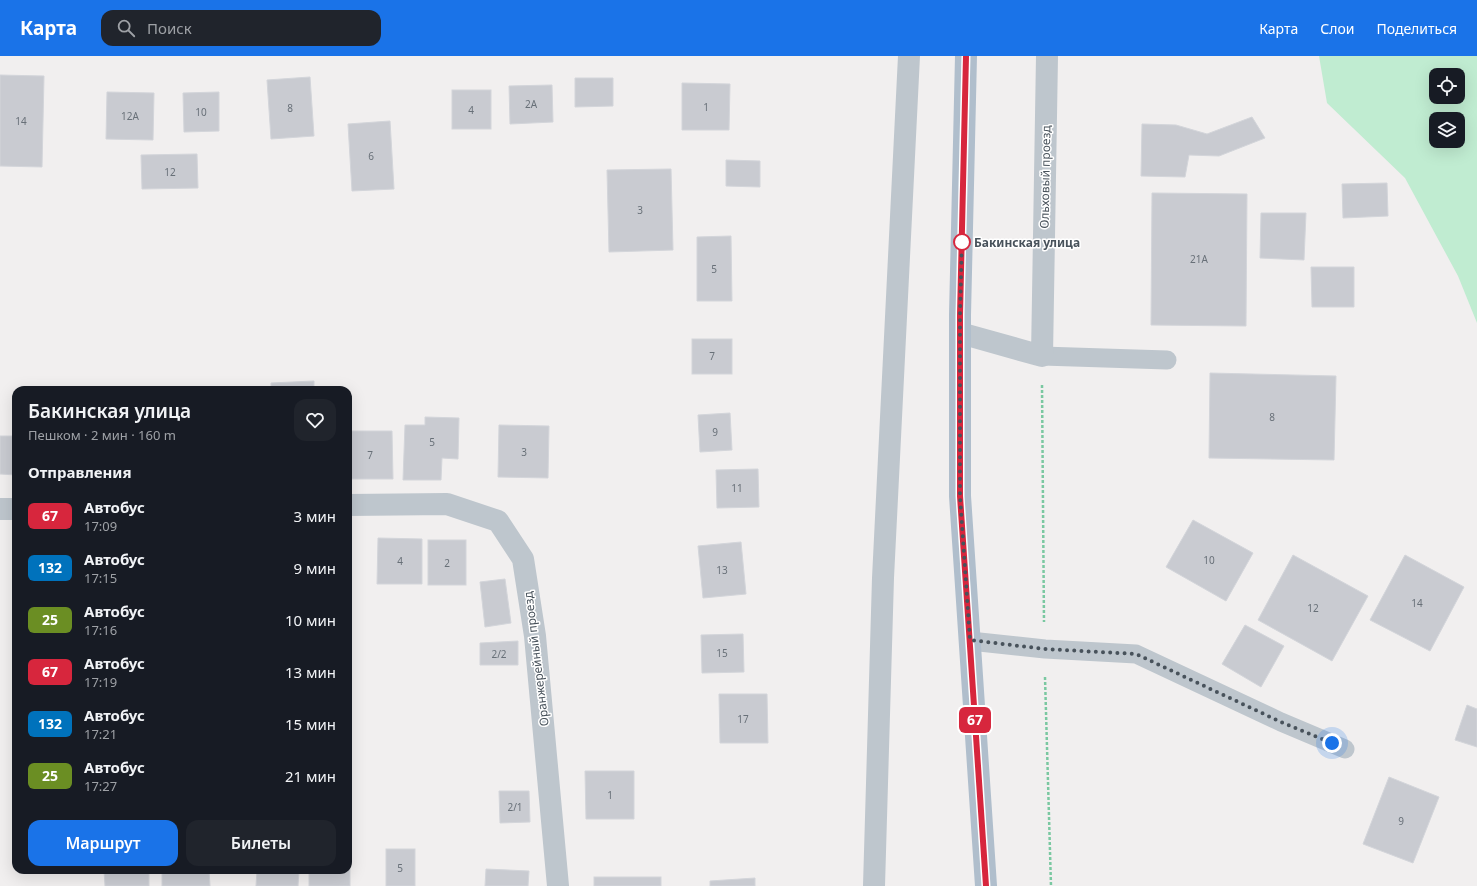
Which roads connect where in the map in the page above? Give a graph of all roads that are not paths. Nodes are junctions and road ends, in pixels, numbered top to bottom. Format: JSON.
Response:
{"nodes":[{"id":1,"x":909,"y":56,"type":"edge"},
{"id":2,"x":966,"y":56,"type":"edge"},
{"id":3,"x":1047,"y":56,"type":"edge"},
{"id":4,"x":960,"y":333,"type":"junction"},
{"id":5,"x":1042,"y":356,"type":"junction"},
{"id":6,"x":1167,"y":360,"type":"dead end"},
{"id":7,"x":352,"y":505,"type":"edge"},
{"id":8,"x":0,"y":509,"type":"edge"},
{"id":9,"x":12,"y":509,"type":"edge"},
{"id":10,"x":970,"y":640,"type":"junction"},
{"id":11,"x":1345,"y":749,"type":"dead end"},
{"id":12,"x":558,"y":886,"type":"edge"},
{"id":13,"x":874,"y":886,"type":"edge"},
{"id":14,"x":986,"y":886,"type":"edge"}],
"edges":[{"from":1,"to":13,"type":"street"},
{"from":2,"to":4,"type":"main road"},
{"from":3,"to":5,"type":"street","name":"Ольховый проезд"},
{"from":4,"to":5,"type":"street"},
{"from":4,"to":10,"type":"main road"},
{"from":5,"to":6,"type":"lane"},
{"from":7,"to":12,"type":"street","name":"Оранжерейный проезд"},
{"from":8,"to":9,"type":"street"},
{"from":10,"to":11,"type":"lane"},
{"from":10,"to":14,"type":"main road"}]}
